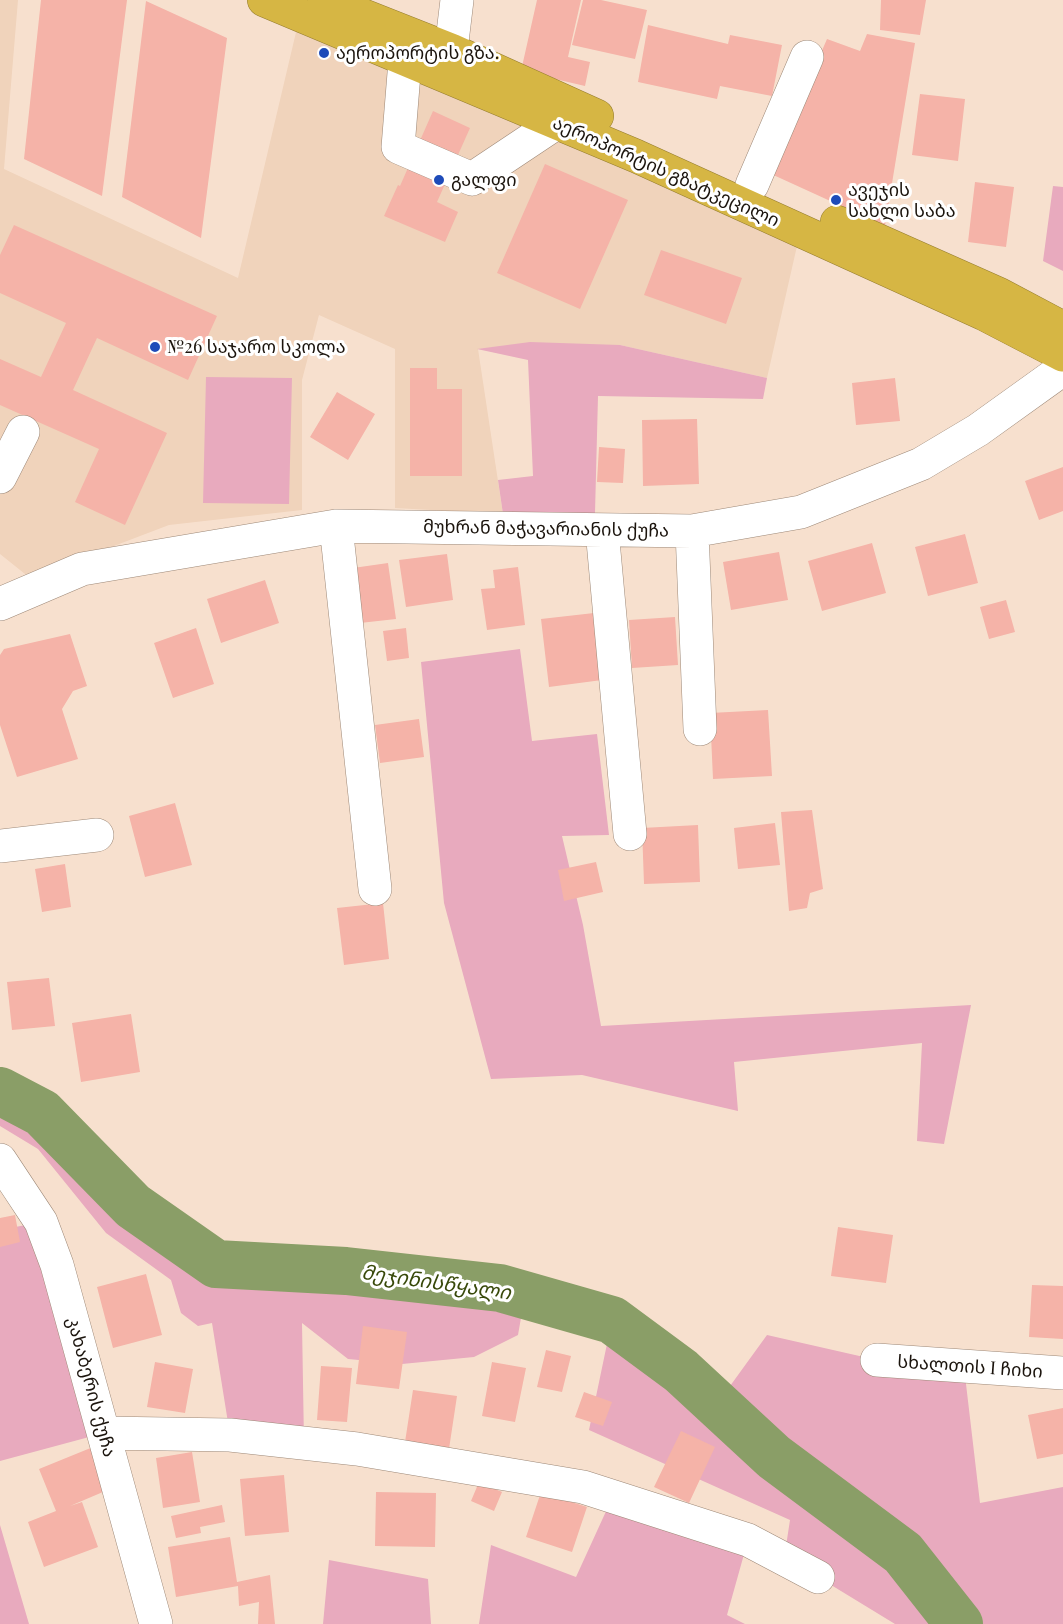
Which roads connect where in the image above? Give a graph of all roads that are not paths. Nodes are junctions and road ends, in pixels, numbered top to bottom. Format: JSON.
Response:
{"nodes":[{"id":1,"x":264,"y":0,"type":"edge"},
{"id":2,"x":324,"y":0,"type":"edge"},
{"id":3,"x":457,"y":0,"type":"edge"},
{"id":4,"x":451,"y":50,"type":"junction"},
{"id":5,"x":807,"y":57,"type":"dead end"},
{"id":6,"x":405,"y":61,"type":"junction"},
{"id":7,"x":556,"y":123,"type":"junction"},
{"id":8,"x":752,"y":185,"type":"junction"},
{"id":9,"x":1063,"y":328,"type":"edge"},
{"id":10,"x":1063,"y":355,"type":"edge"},
{"id":11,"x":1063,"y":369,"type":"edge"},
{"id":12,"x":23,"y":432,"type":"dead end"},
{"id":13,"x":0,"y":477,"type":"edge"},
{"id":14,"x":336,"y":526,"type":"junction"},
{"id":15,"x":602,"y":530,"type":"junction"},
{"id":16,"x":692,"y":531,"type":"junction"},
{"id":17,"x":0,"y":604,"type":"edge"},
{"id":18,"x":700,"y":729,"type":"dead end"},
{"id":19,"x":630,"y":834,"type":"dead end"},
{"id":20,"x":97,"y":835,"type":"dead end"},
{"id":21,"x":0,"y":846,"type":"edge"},
{"id":22,"x":375,"y":889,"type":"dead end"},
{"id":23,"x":0,"y":1160,"type":"edge"},
{"id":24,"x":9,"y":1190,"type":"edge"},
{"id":25,"x":877,"y":1360,"type":"dead end"},
{"id":26,"x":1063,"y":1373,"type":"edge"},
{"id":27,"x":104,"y":1433,"type":"junction"},
{"id":28,"x":818,"y":1577,"type":"dead end"},
{"id":29,"x":156,"y":1624,"type":"edge"}],
"edges":[{"from":1,"to":6,"type":"highway","name":"აეროპორტის გზატკეცილი"},
{"from":2,"to":4,"type":"highway","name":"აეროპორტის გზატკეცილი"},
{"from":3,"to":4,"type":"street"},
{"from":4,"to":8,"type":"highway","name":"აეროპორტის გზატკეცილი"},
{"from":5,"to":8,"type":"street"},
{"from":6,"to":7,"type":"highway","name":"აეროპორტის გზატკეცილი"},
{"from":6,"to":7,"type":"street"},
{"from":7,"to":10,"type":"highway","name":"აეროპორტის გზატკეცილი"},
{"from":8,"to":9,"type":"highway","name":"აეროპორტის გზატკეცილი"},
{"from":11,"to":16,"type":"street","name":"მუხრან მაჭავარიანის ქუჩა"},
{"from":12,"to":13,"type":"street"},
{"from":14,"to":15,"type":"street","name":"მუხრან მაჭავარიანის ქუჩა"},
{"from":14,"to":17,"type":"street","name":"მუხრან მაჭავარიანის ქუჩა"},
{"from":14,"to":22,"type":"street"},
{"from":15,"to":16,"type":"street","name":"მუხრან მაჭავარიანის ქუჩა"},
{"from":15,"to":19,"type":"street"},
{"from":16,"to":18,"type":"street"},
{"from":20,"to":21,"type":"street"},
{"from":23,"to":24,"type":"street","name":"კახაბერის ქუჩა"},
{"from":24,"to":27,"type":"street","name":"კახაბერის ქუჩა"},
{"from":25,"to":26,"type":"street","name":"სხალთის I ჩიხი"},
{"from":27,"to":28,"type":"street"},
{"from":27,"to":29,"type":"street","name":"კახაბერის ქუჩა"}]}
